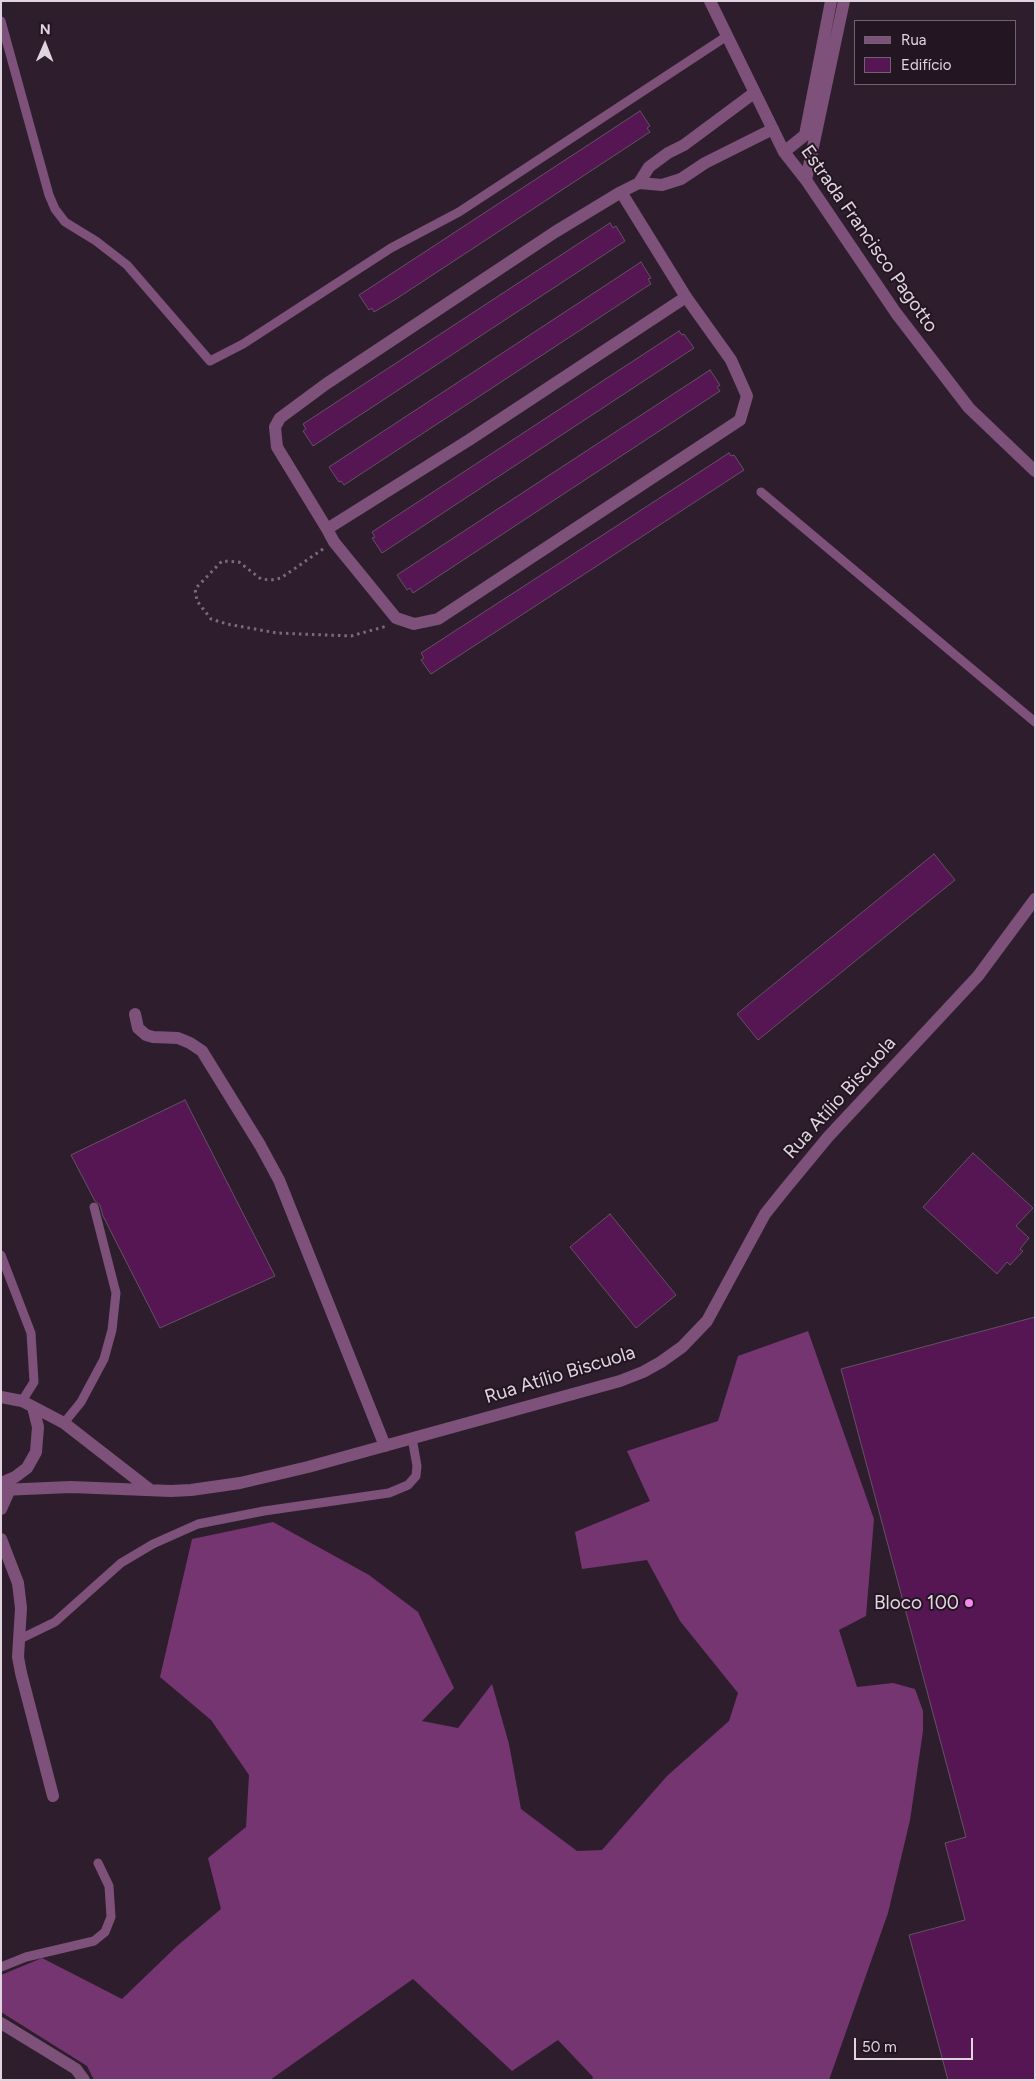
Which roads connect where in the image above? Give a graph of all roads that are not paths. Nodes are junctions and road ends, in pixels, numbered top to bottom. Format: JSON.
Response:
{"nodes":[{"id":1,"x":710,"y":1,"type":"edge"},
{"id":2,"x":831,"y":1,"type":"edge"},
{"id":3,"x":844,"y":1,"type":"edge"},
{"id":4,"x":1,"y":21,"type":"edge"},
{"id":5,"x":727,"y":36,"type":"junction"},
{"id":6,"x":754,"y":93,"type":"junction"},
{"id":7,"x":773,"y":129,"type":"junction"},
{"id":8,"x":784,"y":152,"type":"junction"},
{"id":9,"x":806,"y":180,"type":"junction"},
{"id":10,"x":639,"y":183,"type":"junction"},
{"id":11,"x":621,"y":192,"type":"junction"},
{"id":12,"x":686,"y":297,"type":"junction"},
{"id":13,"x":1035,"y":471,"type":"edge"},
{"id":14,"x":761,"y":492,"type":"dead end"},
{"id":15,"x":327,"y":529,"type":"junction"},
{"id":16,"x":1035,"y":722,"type":"edge"},
{"id":17,"x":1035,"y":899,"type":"edge"},
{"id":18,"x":135,"y":1014,"type":"dead end"},
{"id":19,"x":94,"y":1207,"type":"dead end"},
{"id":20,"x":1,"y":1255,"type":"edge"},
{"id":21,"x":1,"y":1397,"type":"edge"},
{"id":22,"x":28,"y":1404,"type":"junction"},
{"id":23,"x":64,"y":1423,"type":"junction"},
{"id":24,"x":412,"y":1438,"type":"junction"},
{"id":25,"x":386,"y":1446,"type":"junction"},
{"id":26,"x":4,"y":1488,"type":"edge"},
{"id":27,"x":149,"y":1490,"type":"junction"},
{"id":28,"x":1,"y":1509,"type":"edge"},
{"id":29,"x":1,"y":1539,"type":"edge"},
{"id":30,"x":18,"y":1640,"type":"junction"},
{"id":31,"x":53,"y":1796,"type":"dead end"},
{"id":32,"x":98,"y":1863,"type":"dead end"},
{"id":33,"x":1,"y":1966,"type":"edge"},
{"id":34,"x":1,"y":2023,"type":"edge"},
{"id":35,"x":84,"y":2080,"type":"edge"}],
"edges":[{"from":1,"to":5,"type":"street","name":"Estrada Francisco Pagotto"},
{"from":2,"to":8,"type":"street"},
{"from":3,"to":9,"type":"street"},
{"from":4,"to":5,"type":"lane"},
{"from":5,"to":6,"type":"street","name":"Estrada Francisco Pagotto"},
{"from":6,"to":7,"type":"street","name":"Estrada Francisco Pagotto"},
{"from":6,"to":10,"type":"street"},
{"from":7,"to":8,"type":"street","name":"Estrada Francisco Pagotto"},
{"from":7,"to":10,"type":"street"},
{"from":8,"to":9,"type":"street","name":"Estrada Francisco Pagotto"},
{"from":9,"to":13,"type":"street","name":"Estrada Francisco Pagotto"},
{"from":10,"to":11,"type":"street"},
{"from":11,"to":12,"type":"street"},
{"from":11,"to":15,"type":"street"},
{"from":12,"to":15,"type":"street"},
{"from":12,"to":15,"type":"street"},
{"from":14,"to":16,"type":"lane"},
{"from":17,"to":24,"type":"street","name":"Rua Atílio Biscuola"},
{"from":18,"to":25,"type":"street"},
{"from":19,"to":23,"type":"lane"},
{"from":20,"to":22,"type":"lane"},
{"from":21,"to":22,"type":"street"},
{"from":22,"to":23,"type":"street"},
{"from":22,"to":26,"type":"street"},
{"from":23,"to":27,"type":"street"},
{"from":24,"to":25,"type":"street","name":"Rua Atílio Biscuola"},
{"from":24,"to":30,"type":"lane"},
{"from":25,"to":27,"type":"street","name":"Rua Atílio Biscuola"},
{"from":26,"to":27,"type":"street","name":"Rua Atílio Biscuola"},
{"from":26,"to":28,"type":"street"},
{"from":29,"to":30,"type":"street"},
{"from":30,"to":31,"type":"street"},
{"from":32,"to":33,"type":"lane"},
{"from":34,"to":35,"type":"street"}]}
